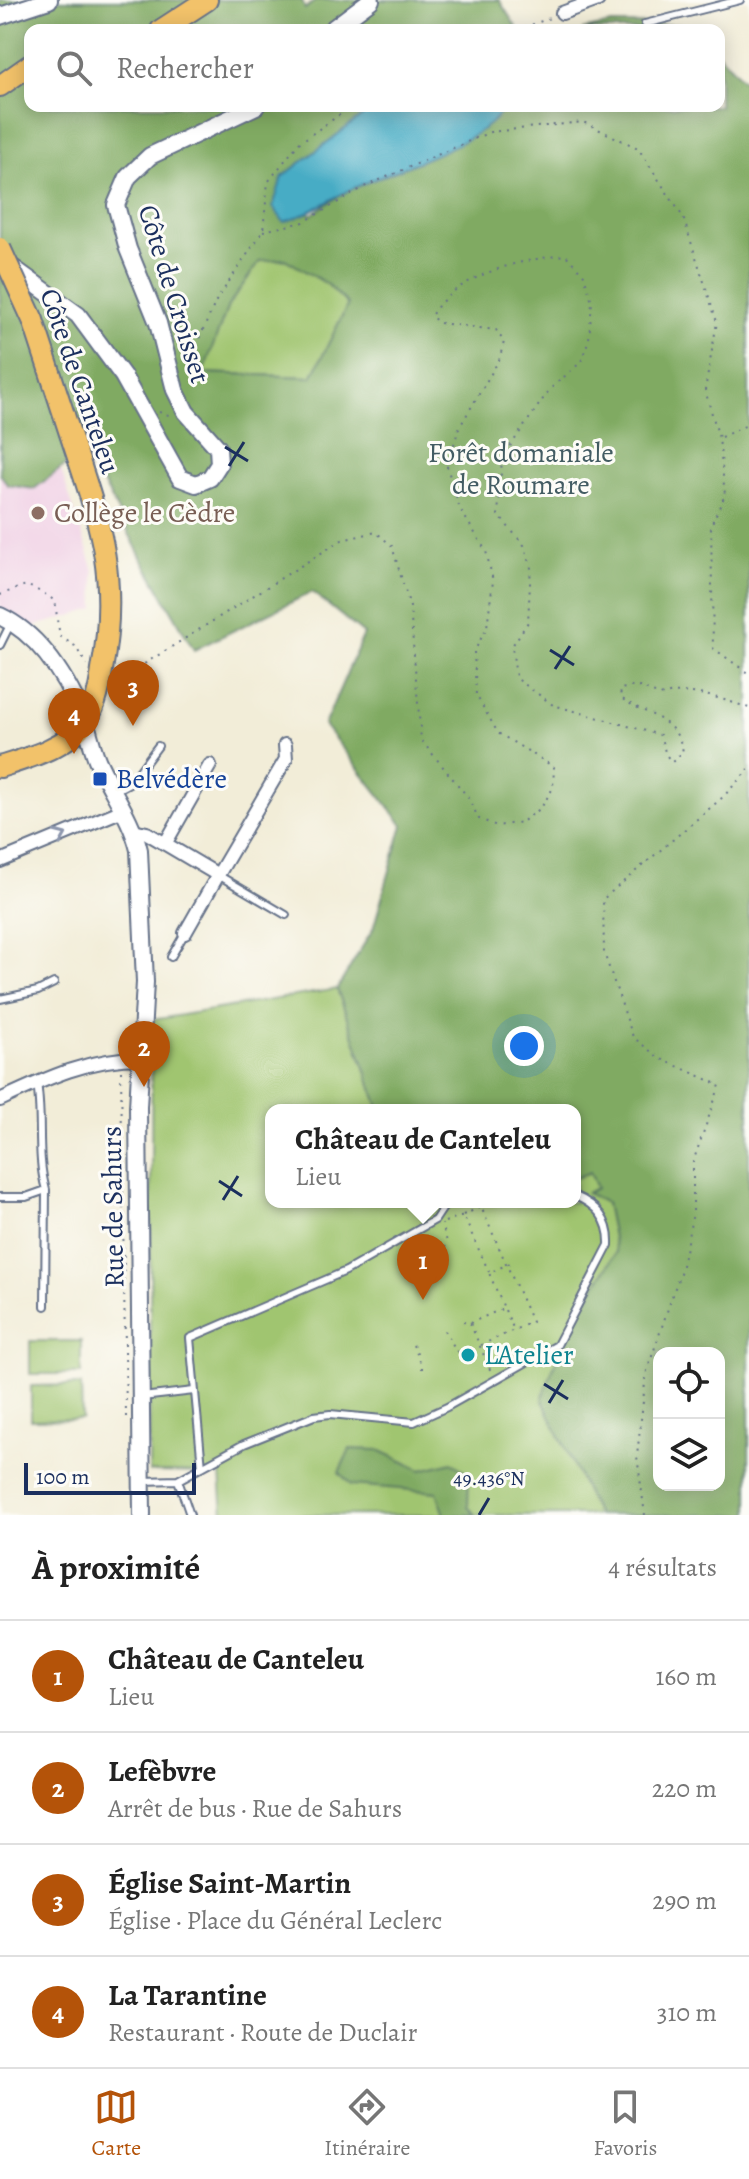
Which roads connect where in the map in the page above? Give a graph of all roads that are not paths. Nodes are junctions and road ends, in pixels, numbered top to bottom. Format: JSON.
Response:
{"nodes":[{"id":1,"x":49,"y":0,"type":"edge"},
{"id":2,"x":207,"y":0,"type":"edge"},
{"id":3,"x":371,"y":0,"type":"edge"},
{"id":4,"x":598,"y":0,"type":"edge"},
{"id":5,"x":740,"y":0,"type":"edge"},
{"id":6,"x":562,"y":13,"type":"road end"},
{"id":7,"x":0,"y":16,"type":"edge"},
{"id":8,"x":170,"y":24,"type":"edge"},
{"id":9,"x":339,"y":24,"type":"edge"},
{"id":10,"x":645,"y":24,"type":"dead end"},
{"id":11,"x":24,"y":69,"type":"edge"},
{"id":12,"x":0,"y":86,"type":"edge"},
{"id":13,"x":243,"y":112,"type":"edge"},
{"id":14,"x":0,"y":248,"type":"edge"},
{"id":15,"x":0,"y":259,"type":"edge"},
{"id":16,"x":6,"y":619,"type":"edge"},
{"id":17,"x":0,"y":645,"type":"edge"},
{"id":18,"x":85,"y":723,"type":"junction"},
{"id":19,"x":285,"y":745,"type":"dead end"},
{"id":20,"x":158,"y":746,"type":"dead end"},
{"id":21,"x":210,"y":765,"type":"dead end"},
{"id":22,"x":0,"y":767,"type":"edge"},
{"id":23,"x":114,"y":791,"type":"junction"},
{"id":24,"x":123,"y":810,"type":"junction"},
{"id":25,"x":133,"y":830,"type":"junction"},
{"id":26,"x":165,"y":844,"type":"junction"},
{"id":27,"x":0,"y":861,"type":"edge"},
{"id":28,"x":218,"y":875,"type":"junction"},
{"id":29,"x":286,"y":915,"type":"dead end"},
{"id":30,"x":185,"y":933,"type":"joint"},
{"id":31,"x":171,"y":957,"type":"dead end"},
{"id":32,"x":54,"y":983,"type":"dead end"},
{"id":33,"x":0,"y":999,"type":"edge"},
{"id":34,"x":140,"y":1058,"type":"junction"},
{"id":35,"x":37,"y":1083,"type":"junction"},
{"id":36,"x":0,"y":1100,"type":"edge"},
{"id":37,"x":46,"y":1190,"type":"junction"},
{"id":38,"x":0,"y":1197,"type":"edge"},
{"id":39,"x":581,"y":1199,"type":"edge"},
{"id":40,"x":445,"y":1208,"type":"edge"},
{"id":41,"x":45,"y":1306,"type":"dead end"},
{"id":42,"x":194,"y":1391,"type":"junction"},
{"id":43,"x":141,"y":1397,"type":"junction"},
{"id":44,"x":202,"y":1467,"type":"junction"},
{"id":45,"x":178,"y":1480,"type":"junction"},
{"id":46,"x":142,"y":1481,"type":"junction"},
{"id":47,"x":142,"y":1515,"type":"edge"},
{"id":48,"x":190,"y":1515,"type":"edge"}],
"edges":[{"from":1,"to":7,"type":"street"},
{"from":2,"to":8,"type":"main road"},
{"from":3,"to":9,"type":"street"},
{"from":4,"to":6,"type":"street"},
{"from":5,"to":10,"type":"lane"},
{"from":11,"to":12,"type":"main road"},
{"from":13,"to":15,"type":"street","name":"Côte de Croisset"},
{"from":14,"to":18,"type":"main road","name":"Côte de Canteleu","bridge":true},
{"from":16,"to":17,"type":"lane"},
{"from":16,"to":18,"type":"street","name":"Rue de Sahurs"},
{"from":18,"to":22,"type":"main road"},
{"from":18,"to":23,"type":"street","name":"Rue de Sahurs"},
{"from":19,"to":28,"type":"street"},
{"from":20,"to":23,"type":"lane"},
{"from":21,"to":26,"type":"street"},
{"from":23,"to":24,"type":"street","name":"Rue de Sahurs"},
{"from":24,"to":25,"type":"street","name":"Rue de Sahurs"},
{"from":27,"to":24,"type":"street","one_way":true},
{"from":25,"to":26,"type":"street"},
{"from":25,"to":34,"type":"street","name":"Rue de Sahurs"},
{"from":26,"to":28,"type":"street"},
{"from":28,"to":29,"type":"lane"},
{"from":28,"to":30,"type":"street"},
{"from":30,"to":31,"type":"lane"},
{"from":32,"to":33,"type":"lane"},
{"from":34,"to":35,"type":"street"},
{"from":34,"to":43,"type":"street","name":"Rue de Sahurs"},
{"from":35,"to":36,"type":"street"},
{"from":35,"to":37,"type":"lane"},
{"from":37,"to":38,"type":"lane"},
{"from":37,"to":41,"type":"lane"},
{"from":39,"to":44,"type":"lane"},
{"from":40,"to":42,"type":"lane"},
{"from":42,"to":43,"type":"lane"},
{"from":42,"to":44,"type":"lane"},
{"from":43,"to":46,"type":"street","name":"Rue de Sahurs"},
{"from":44,"to":45,"type":"lane"},
{"from":45,"to":46,"type":"lane"},
{"from":45,"to":48,"type":"lane"},
{"from":46,"to":47,"type":"street","name":"Rue de Sahurs"}]}
